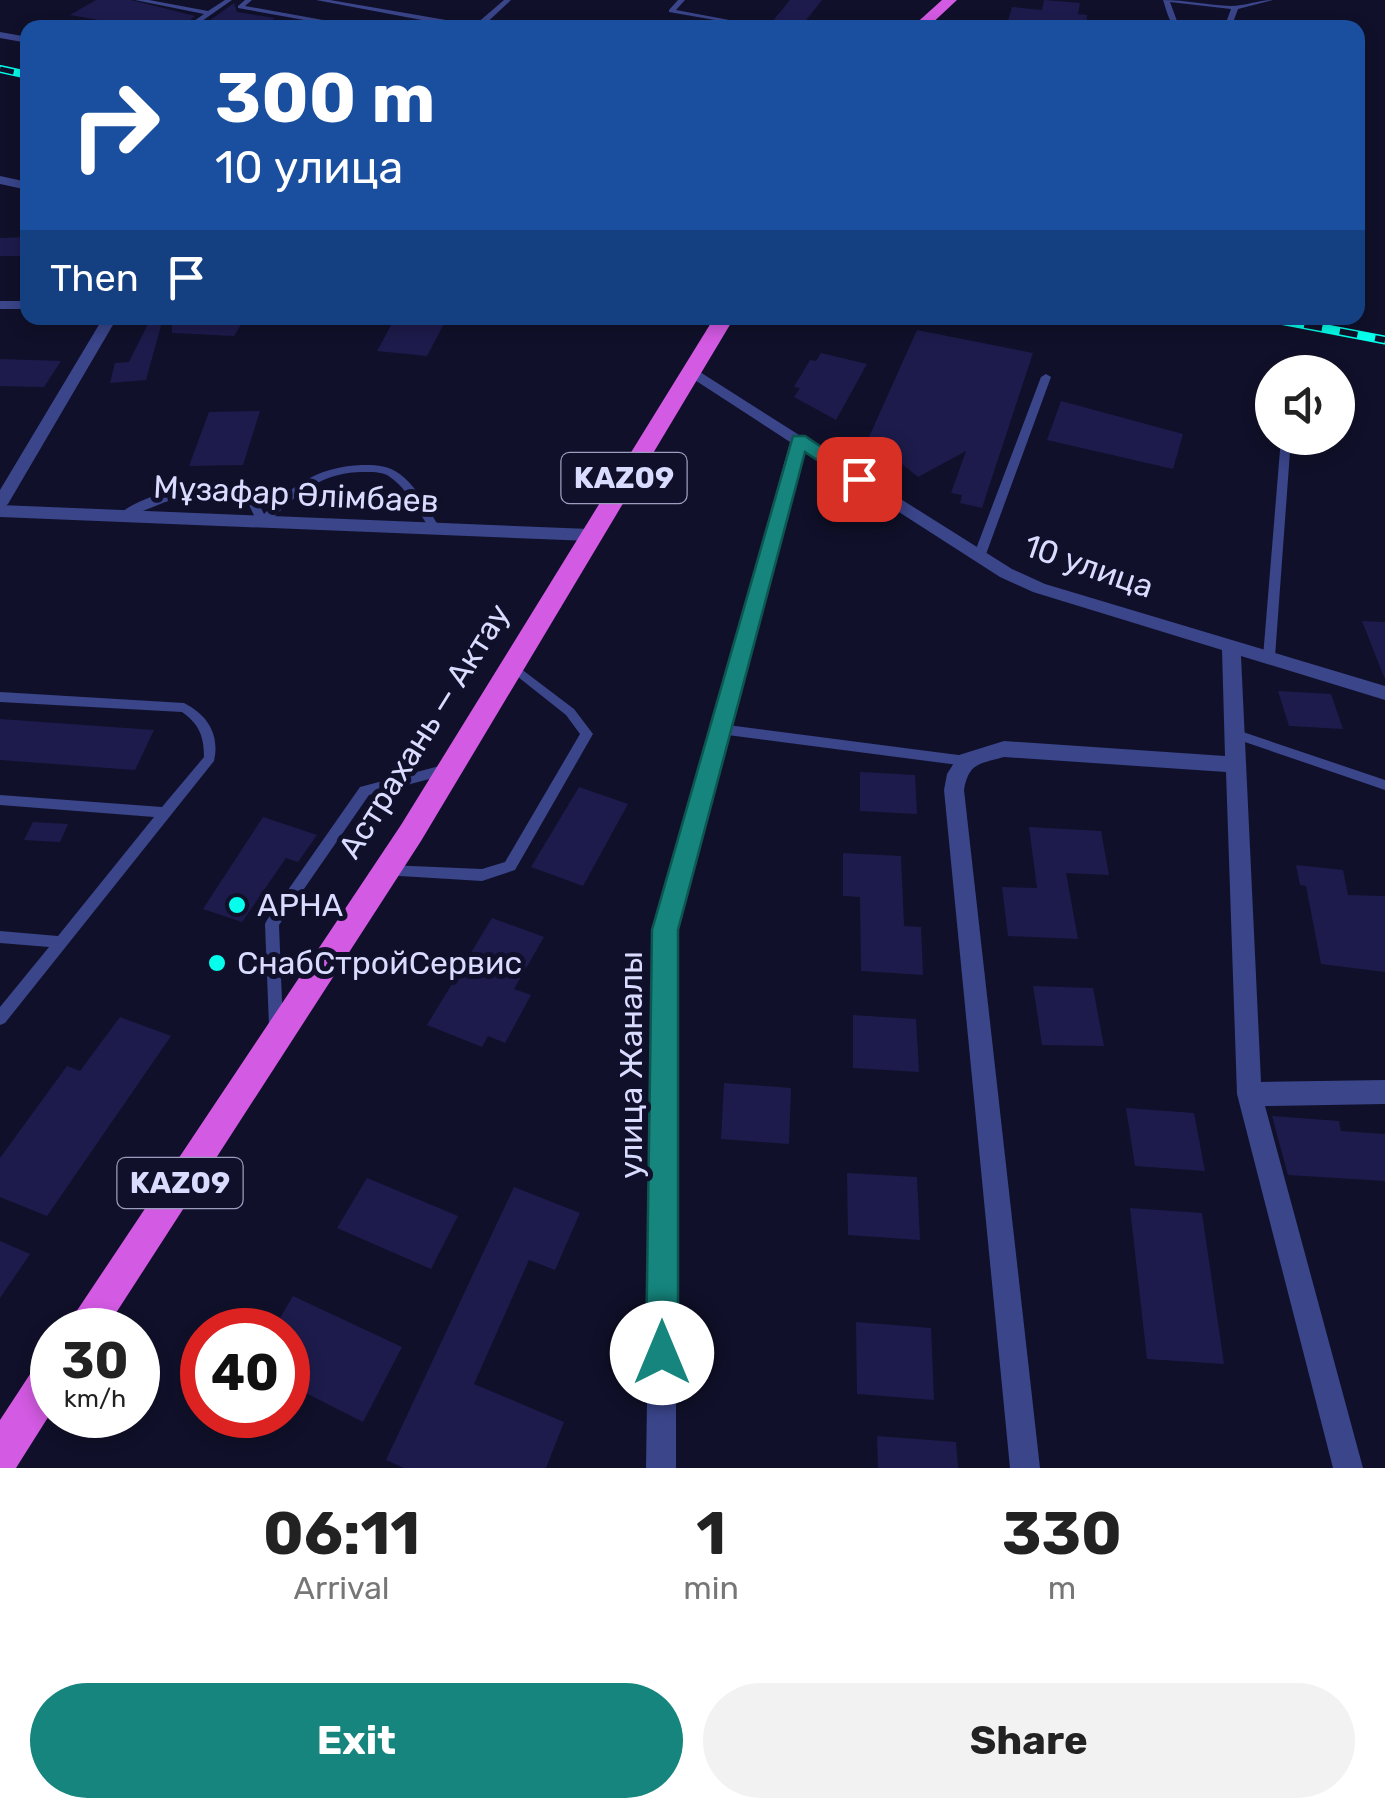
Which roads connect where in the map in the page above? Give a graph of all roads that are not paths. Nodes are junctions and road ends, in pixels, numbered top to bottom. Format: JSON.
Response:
{"nodes":[{"id":1,"x":138,"y":0,"type":"edge"},
{"id":2,"x":229,"y":0,"type":"edge"},
{"id":3,"x":249,"y":0,"type":"edge"},
{"id":4,"x":319,"y":0,"type":"edge"},
{"id":5,"x":508,"y":0,"type":"edge"},
{"id":6,"x":682,"y":0,"type":"edge"},
{"id":7,"x":950,"y":0,"type":"edge"},
{"id":8,"x":1169,"y":0,"type":"edge"},
{"id":9,"x":1270,"y":0,"type":"edge"},
{"id":10,"x":1236,"y":8,"type":"junction"},
{"id":11,"x":210,"y":13,"type":"junction"},
{"id":12,"x":199,"y":20,"type":"edge"},
{"id":13,"x":317,"y":20,"type":"edge"},
{"id":14,"x":437,"y":20,"type":"edge"},
{"id":15,"x":486,"y":20,"type":"edge"},
{"id":16,"x":729,"y":20,"type":"edge"},
{"id":17,"x":926,"y":20,"type":"edge"},
{"id":18,"x":1231,"y":20,"type":"edge"},
{"id":19,"x":106,"y":325,"type":"edge"},
{"id":20,"x":719,"y":325,"type":"edge"},
{"id":21,"x":688,"y":370,"type":"junction"},
{"id":22,"x":1046,"y":377,"type":"dead end"},
{"id":23,"x":799,"y":440,"type":"junction"},
{"id":24,"x":1285,"y":455,"type":"edge"},
{"id":25,"x":0,"y":507,"type":"edge"},
{"id":26,"x":121,"y":516,"type":"junction"},
{"id":27,"x":262,"y":522,"type":"junction"},
{"id":28,"x":437,"y":531,"type":"junction"},
{"id":29,"x":590,"y":535,"type":"junction"},
{"id":30,"x":980,"y":557,"type":"junction"},
{"id":31,"x":1230,"y":645,"type":"junction"},
{"id":32,"x":1269,"y":657,"type":"junction"},
{"id":33,"x":512,"y":666,"type":"junction"},
{"id":34,"x":1385,"y":694,"type":"edge"},
{"id":35,"x":0,"y":697,"type":"edge"},
{"id":36,"x":720,"y":729,"type":"junction"},
{"id":37,"x":1236,"y":735,"type":"junction"},
{"id":38,"x":966,"y":761,"type":"junction"},
{"id":39,"x":1236,"y":766,"type":"junction"},
{"id":40,"x":450,"y":768,"type":"junction"},
{"id":41,"x":1385,"y":785,"type":"edge"},
{"id":42,"x":0,"y":800,"type":"edge"},
{"id":43,"x":165,"y":813,"type":"junction"},
{"id":44,"x":386,"y":871,"type":"junction"},
{"id":45,"x":0,"y":938,"type":"edge"},
{"id":46,"x":60,"y":942,"type":"junction"},
{"id":47,"x":0,"y":1018,"type":"edge"},
{"id":48,"x":276,"y":1036,"type":"junction"},
{"id":49,"x":1385,"y":1092,"type":"edge"},
{"id":50,"x":1249,"y":1094,"type":"junction"},
{"id":51,"x":97,"y":1308,"type":"edge"},
{"id":52,"x":30,"y":1410,"type":"edge"},
{"id":53,"x":0,"y":1456,"type":"edge"},
{"id":54,"x":661,"y":1468,"type":"edge"},
{"id":55,"x":1025,"y":1468,"type":"edge"},
{"id":56,"x":1348,"y":1468,"type":"edge"}],
"edges":[{"from":1,"to":11,"type":"lane"},
{"from":2,"to":11,"type":"lane"},
{"from":3,"to":13,"type":"lane"},
{"from":4,"to":14,"type":"lane"},
{"from":5,"to":15,"type":"lane"},
{"from":6,"to":16,"type":"lane"},
{"from":7,"to":17,"type":"highway"},
{"from":8,"to":10,"type":"lane"},
{"from":9,"to":10,"type":"lane"},
{"from":10,"to":18,"type":"lane"},
{"from":11,"to":12,"type":"lane"},
{"from":19,"to":25,"type":"street"},
{"from":20,"to":21,"type":"highway","name":"Астрахань — Актау","number":"KAZ09"},
{"from":21,"to":23,"type":"street","name":"10 улица"},
{"from":21,"to":29,"type":"highway","name":"Астрахань — Актау","number":"KAZ09"},
{"from":22,"to":30,"type":"lane"},
{"from":23,"to":30,"type":"street","name":"10 улица"},
{"from":23,"to":36,"type":"street","name":"улица Жаналы"},
{"from":24,"to":32,"type":"lane"},
{"from":25,"to":26,"type":"street","name":"Мұзафар Әлімбаев"},
{"from":26,"to":27,"type":"street","name":"Мұзафар Әлімбаев"},
{"from":26,"to":27,"type":"lane"},
{"from":27,"to":28,"type":"street","name":"Мұзафар Әлімбаев"},
{"from":27,"to":28,"type":"lane"},
{"from":28,"to":29,"type":"street","name":"Мұзафар Әлімбаев"},
{"from":29,"to":33,"type":"highway","name":"Астрахань — Актау","number":"KAZ09"},
{"from":30,"to":31,"type":"street","name":"10 улица"},
{"from":31,"to":32,"type":"street","name":"10 улица"},
{"from":31,"to":37,"type":"street"},
{"from":32,"to":34,"type":"street","name":"10 улица"},
{"from":33,"to":40,"type":"highway","name":"Астрахань — Актау","number":"KAZ09"},
{"from":33,"to":44,"type":"lane"},
{"from":35,"to":43,"type":"lane"},
{"from":36,"to":38,"type":"lane"},
{"from":36,"to":54,"type":"street","name":"улица Жаналы"},
{"from":37,"to":39,"type":"street"},
{"from":37,"to":41,"type":"lane"},
{"from":38,"to":39,"type":"street"},
{"from":38,"to":55,"type":"street"},
{"from":39,"to":50,"type":"street"},
{"from":40,"to":44,"type":"highway","name":"Астрахань — Актау","number":"KAZ09"},
{"from":40,"to":48,"type":"lane"},
{"from":42,"to":43,"type":"lane"},
{"from":43,"to":46,"type":"lane"},
{"from":44,"to":48,"type":"highway","name":"Астрахань — Актау","number":"KAZ09"},
{"from":45,"to":46,"type":"lane"},
{"from":46,"to":47,"type":"lane"},
{"from":48,"to":51,"type":"highway","name":"Астрахань — Актау","number":"KAZ09"},
{"from":49,"to":50,"type":"street"},
{"from":50,"to":56,"type":"street"},
{"from":52,"to":53,"type":"highway"}]}
